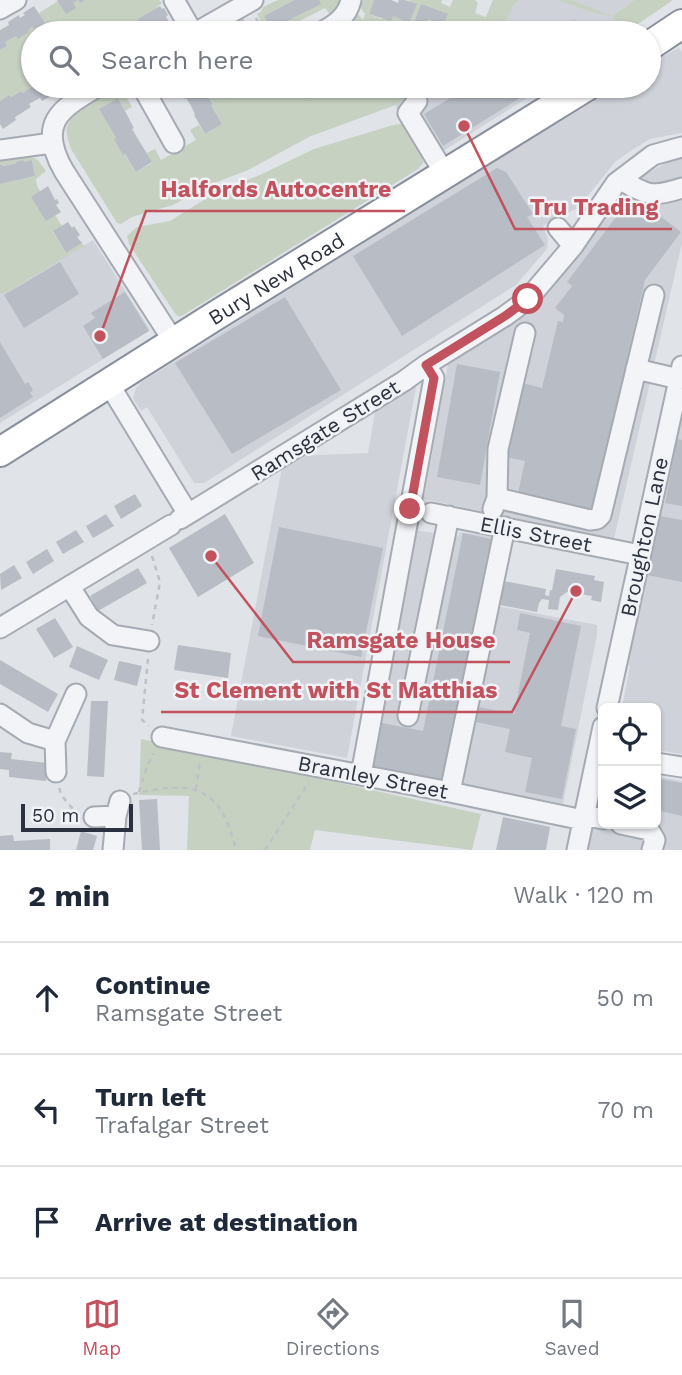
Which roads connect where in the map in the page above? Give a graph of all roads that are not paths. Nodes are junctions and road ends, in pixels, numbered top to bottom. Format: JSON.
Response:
{"nodes":[{"id":1,"x":16,"y":0,"type":"edge"},
{"id":2,"x":174,"y":0,"type":"edge"},
{"id":3,"x":351,"y":0,"type":"edge"},
{"id":4,"x":252,"y":5,"type":"edge"},
{"id":5,"x":0,"y":9,"type":"edge"},
{"id":6,"x":187,"y":21,"type":"edge"},
{"id":7,"x":219,"y":21,"type":"edge"},
{"id":8,"x":338,"y":21,"type":"edge"},
{"id":9,"x":682,"y":24,"type":"edge"},
{"id":10,"x":661,"y":38,"type":"edge"},
{"id":11,"x":80,"y":98,"type":"edge"},
{"id":12,"x":149,"y":98,"type":"edge"},
{"id":13,"x":568,"y":98,"type":"edge"},
{"id":14,"x":417,"y":101,"type":"dead end"},
{"id":15,"x":52,"y":143,"type":"junction"},
{"id":16,"x":174,"y":143,"type":"dead end"},
{"id":17,"x":682,"y":147,"type":"edge"},
{"id":18,"x":0,"y":150,"type":"edge"},
{"id":19,"x":444,"y":174,"type":"junction"},
{"id":20,"x":621,"y":180,"type":"junction"},
{"id":21,"x":682,"y":188,"type":"edge"},
{"id":22,"x":558,"y":228,"type":"dead end"},
{"id":23,"x":573,"y":246,"type":"junction"},
{"id":24,"x":654,"y":295,"type":"dead end"},
{"id":25,"x":525,"y":333,"type":"dead end"},
{"id":26,"x":174,"y":342,"type":"junction"},
{"id":27,"x":426,"y":365,"type":"junction"},
{"id":28,"x":636,"y":369,"type":"junction"},
{"id":29,"x":681,"y":372,"type":"edge"},
{"id":30,"x":109,"y":384,"type":"junction"},
{"id":31,"x":0,"y":452,"type":"edge"},
{"id":32,"x":497,"y":498,"type":"junction"},
{"id":33,"x":180,"y":519,"type":"junction"},
{"id":34,"x":497,"y":525,"type":"junction"},
{"id":35,"x":640,"y":555,"type":"junction"},
{"id":36,"x":70,"y":587,"type":"junction"},
{"id":37,"x":0,"y":628,"type":"edge"},
{"id":38,"x":149,"y":641,"type":"road end"},
{"id":39,"x":76,"y":694,"type":"dead end"},
{"id":40,"x":608,"y":703,"type":"edge"},
{"id":41,"x":0,"y":714,"type":"edge"},
{"id":42,"x":408,"y":716,"type":"dead end"},
{"id":43,"x":162,"y":737,"type":"road end"},
{"id":44,"x":55,"y":741,"type":"junction"},
{"id":45,"x":661,"y":764,"type":"edge"},
{"id":46,"x":599,"y":766,"type":"edge"},
{"id":47,"x":682,"y":767,"type":"edge"},
{"id":48,"x":57,"y":772,"type":"road end"},
{"id":49,"x":362,"y":775,"type":"junction"},
{"id":50,"x":450,"y":792,"type":"junction"},
{"id":51,"x":94,"y":817,"type":"road end"},
{"id":52,"x":590,"y":818,"type":"edge"},
{"id":53,"x":641,"y":829,"type":"edge"},
{"id":54,"x":113,"y":850,"type":"edge"},
{"id":55,"x":577,"y":850,"type":"edge"},
{"id":56,"x":652,"y":850,"type":"edge"}],
"edges":[{"from":1,"to":5,"type":"street"},
{"from":2,"to":6,"type":"street"},
{"from":3,"to":8,"type":"street"},
{"from":4,"to":7,"type":"street"},
{"from":9,"to":10,"type":"highway"},
{"from":11,"to":15,"type":"street"},
{"from":12,"to":16,"type":"street"},
{"from":13,"to":19,"type":"highway","name":"Bury New Road"},
{"from":14,"to":19,"type":"street"},
{"from":15,"to":18,"type":"street"},
{"from":15,"to":26,"type":"street"},
{"from":17,"to":20,"type":"street","name":"Ramsgate Street"},
{"from":19,"to":26,"type":"highway","name":"Bury New Road"},
{"from":20,"to":21,"type":"street"},
{"from":20,"to":23,"type":"street","name":"Ramsgate Street"},
{"from":22,"to":23,"type":"street"},
{"from":23,"to":27,"type":"street","name":"Ramsgate Street"},
{"from":24,"to":28,"type":"street"},
{"from":25,"to":32,"type":"street"},
{"from":26,"to":30,"type":"highway","name":"Bury New Road"},
{"from":27,"to":33,"type":"street","name":"Ramsgate Street"},
{"from":27,"to":49,"type":"street"},
{"from":28,"to":29,"type":"street"},
{"from":28,"to":32,"type":"street"},
{"from":29,"to":35,"type":"street","name":"Broughton Lane"},
{"from":30,"to":31,"type":"highway","name":"Bury New Road"},
{"from":30,"to":33,"type":"street"},
{"from":32,"to":34,"type":"street"},
{"from":33,"to":36,"type":"street","name":"Ramsgate Street"},
{"from":34,"to":35,"type":"street","name":"Ellis Street"},
{"from":34,"to":42,"type":"street","name":"Ellis Street"},
{"from":34,"to":50,"type":"street"},
{"from":35,"to":40,"type":"street","name":"Broughton Lane"},
{"from":36,"to":37,"type":"street","name":"Ramsgate Street"},
{"from":36,"to":38,"type":"street"},
{"from":39,"to":44,"type":"street"},
{"from":41,"to":44,"type":"street"},
{"from":43,"to":49,"type":"street","name":"Bramley Street"},
{"from":44,"to":48,"type":"street"},
{"from":45,"to":47,"type":"street"},
{"from":46,"to":52,"type":"street"},
{"from":49,"to":50,"type":"street","name":"Bramley Street"},
{"from":50,"to":52,"type":"street","name":"Bramley Street"},
{"from":51,"to":54,"type":"street"},
{"from":52,"to":55,"type":"street"},
{"from":53,"to":56,"type":"street"}]}
